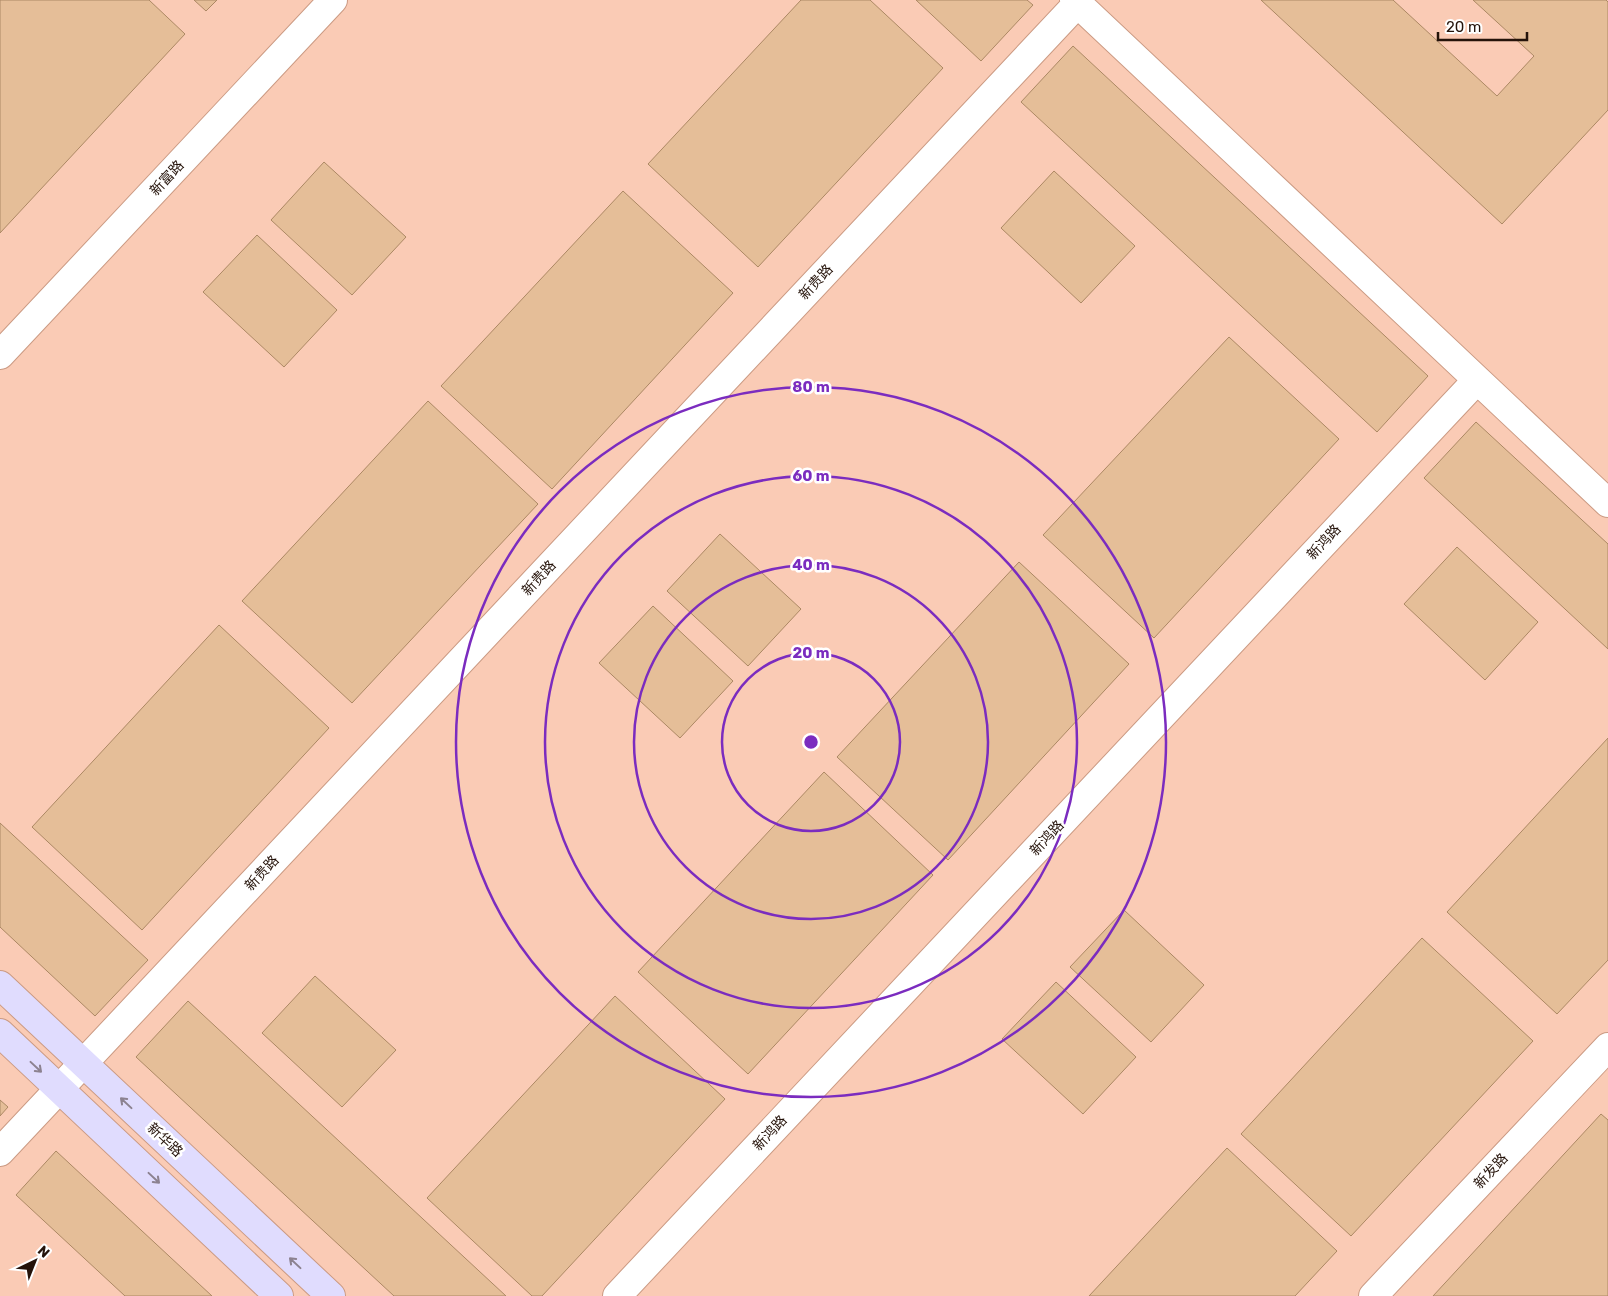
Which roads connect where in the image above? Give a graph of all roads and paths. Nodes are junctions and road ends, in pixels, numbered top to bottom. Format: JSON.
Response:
{"nodes":[{"id":1,"x":333,"y":0,"type":"edge"},
{"id":2,"x":1075,"y":2,"type":"edge"},
{"id":3,"x":0,"y":355,"type":"edge"},
{"id":4,"x":1477,"y":380,"type":"junction"},
{"id":5,"x":1608,"y":503,"type":"edge"},
{"id":6,"x":0,"y":985,"type":"edge"},
{"id":7,"x":0,"y":1033,"type":"edge"},
{"id":8,"x":1608,"y":1047,"type":"edge"},
{"id":9,"x":83,"y":1063,"type":"junction"},
{"id":10,"x":59,"y":1089,"type":"junction"},
{"id":11,"x":0,"y":1152,"type":"edge"},
{"id":12,"x":279,"y":1296,"type":"edge"},
{"id":13,"x":331,"y":1296,"type":"edge"},
{"id":14,"x":617,"y":1296,"type":"edge"},
{"id":15,"x":1373,"y":1296,"type":"edge"}],
"edges":[{"from":1,"to":3,"type":"street","name":"新富路"},
{"from":2,"to":4,"type":"street"},
{"from":2,"to":9,"type":"street","name":"新贵路"},
{"from":4,"to":5,"type":"street"},
{"from":4,"to":14,"type":"street","name":"新鸿路"},
{"from":6,"to":9,"type":"main road","name":"新华路"},
{"from":7,"to":10,"type":"main road","one_way":true},
{"from":8,"to":15,"type":"street","name":"新发路"},
{"from":9,"to":10,"type":"street","name":"新贵路"},
{"from":13,"to":9,"type":"main road","name":"新华路","one_way":true},
{"from":10,"to":11,"type":"street","name":"新贵路"},
{"from":10,"to":12,"type":"main road","one_way":true}]}
